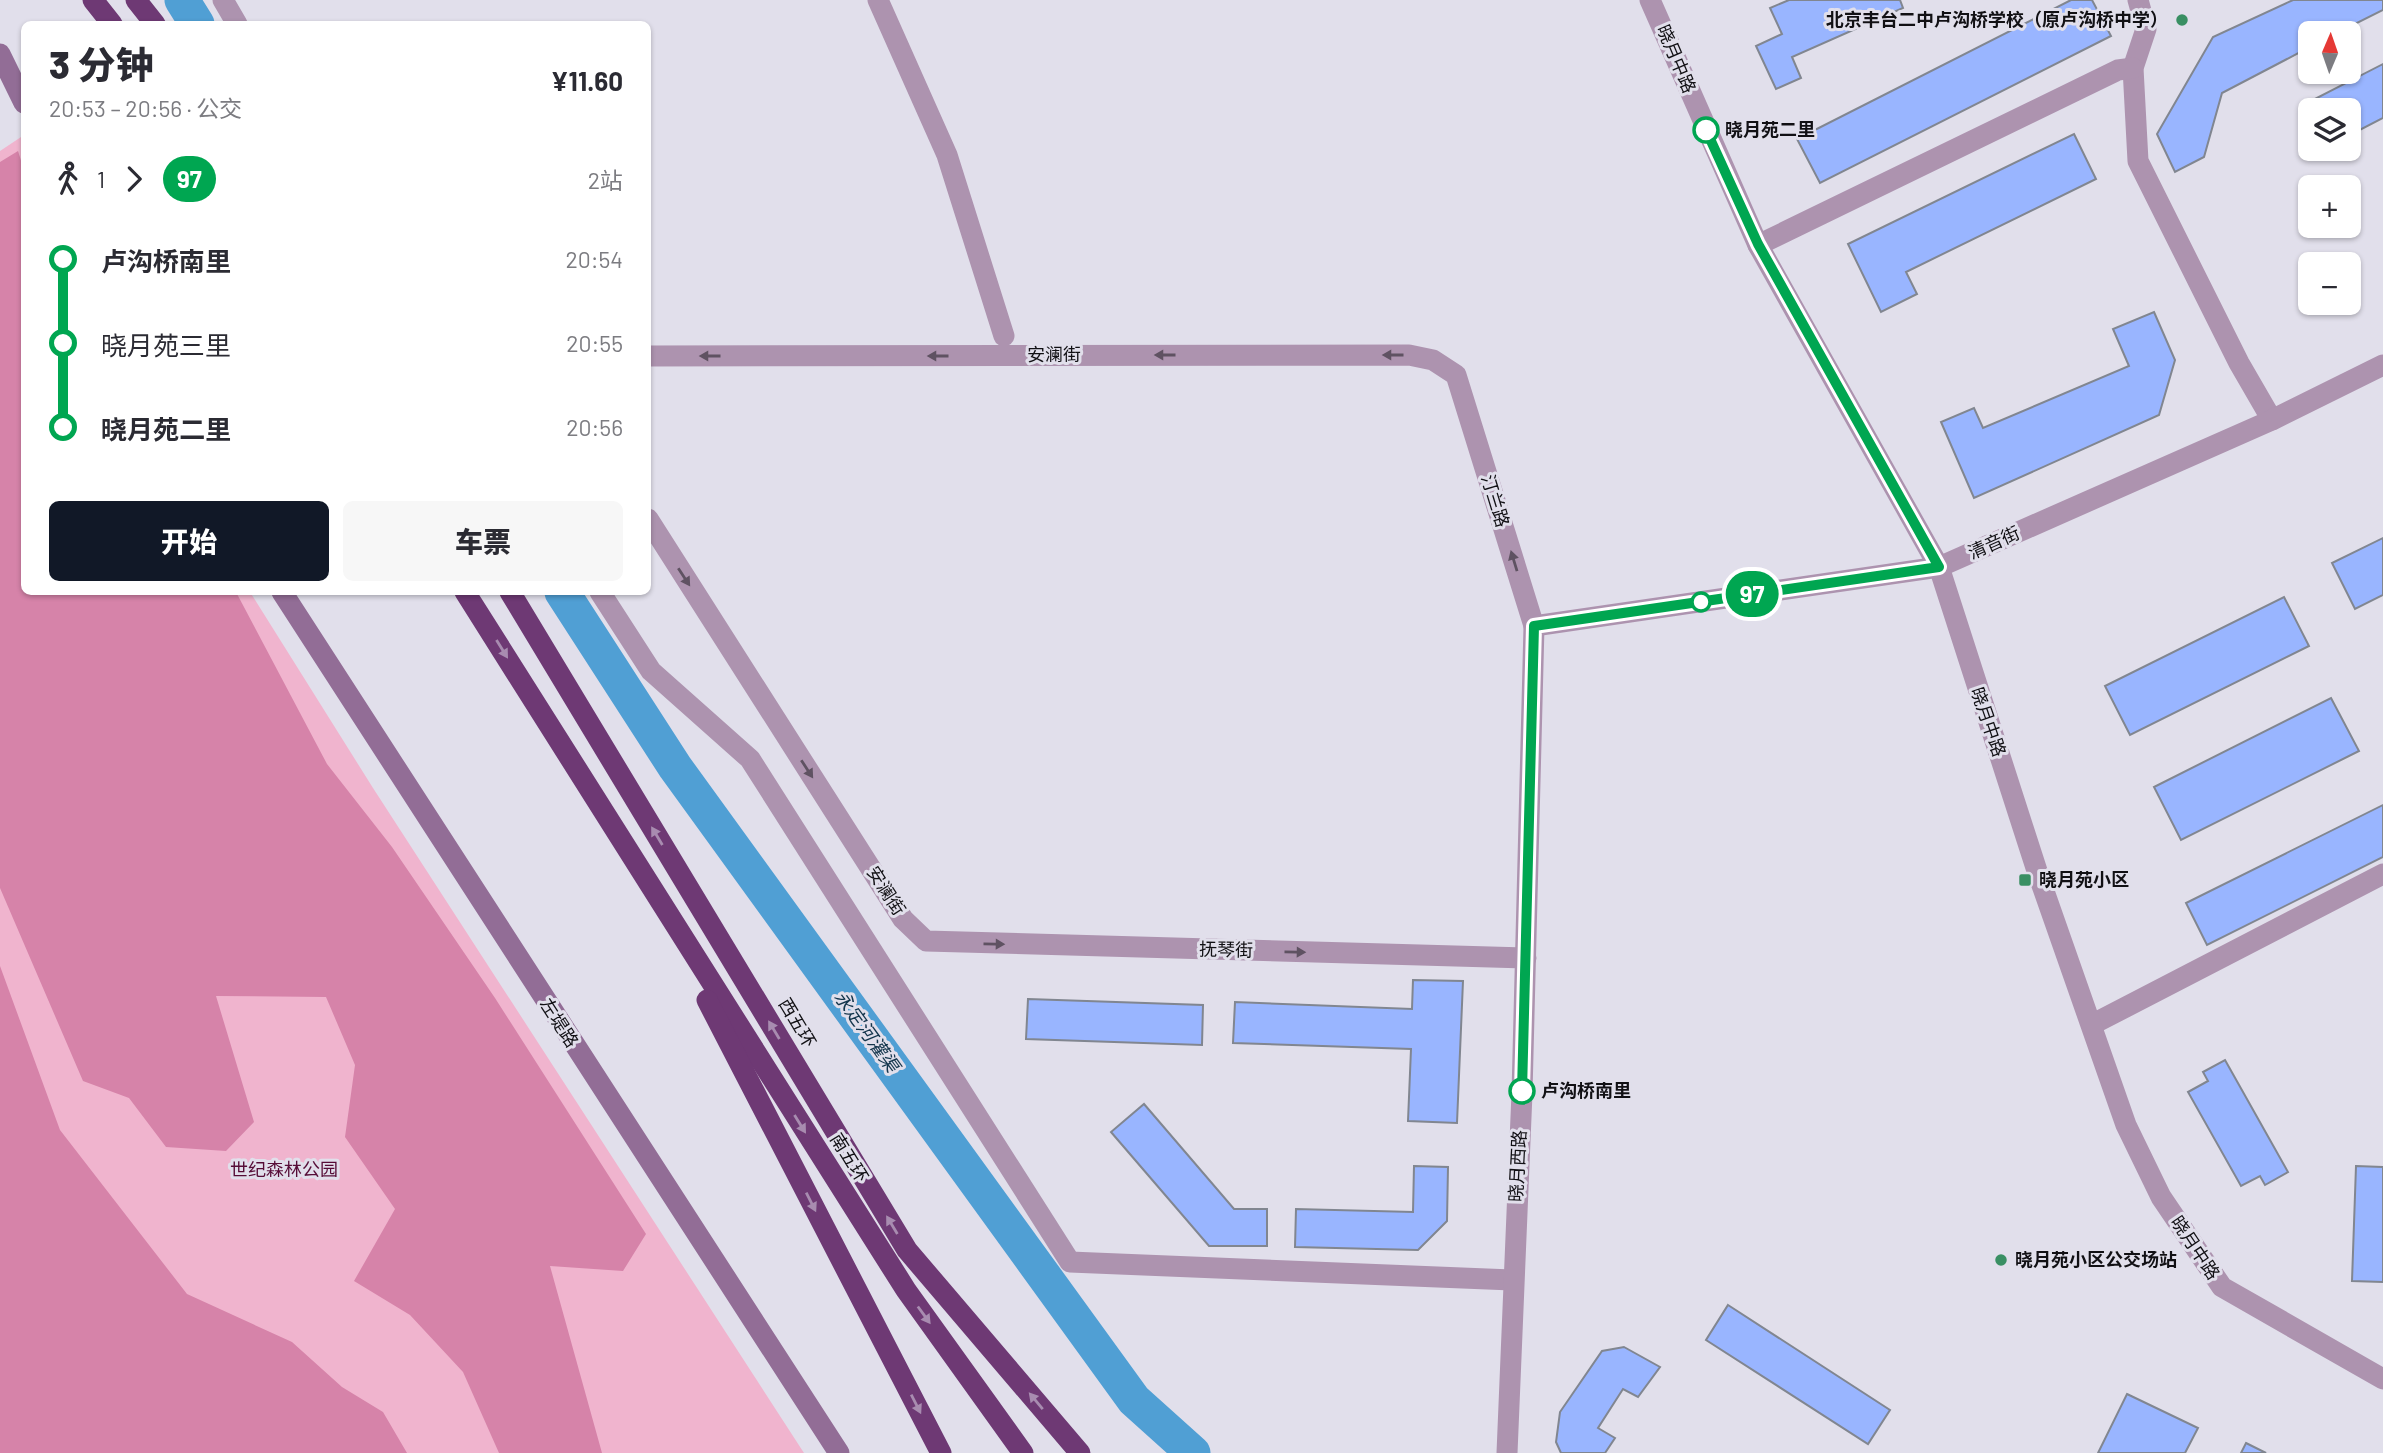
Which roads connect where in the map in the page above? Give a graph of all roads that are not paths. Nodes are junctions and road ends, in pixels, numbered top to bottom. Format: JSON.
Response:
{"nodes":[{"id":1,"x":93,"y":0,"type":"edge"},
{"id":2,"x":136,"y":0,"type":"edge"},
{"id":3,"x":223,"y":0,"type":"edge"},
{"id":4,"x":878,"y":0,"type":"edge"},
{"id":5,"x":1650,"y":0,"type":"edge"},
{"id":6,"x":2138,"y":0,"type":"edge"},
{"id":7,"x":110,"y":21,"type":"edge"},
{"id":8,"x":153,"y":21,"type":"edge"},
{"id":9,"x":235,"y":21,"type":"edge"},
{"id":10,"x":0,"y":54,"type":"edge"},
{"id":11,"x":2133,"y":68,"type":"junction"},
{"id":12,"x":21,"y":97,"type":"edge"},
{"id":13,"x":1758,"y":244,"type":"junction"},
{"id":14,"x":1004,"y":335,"type":"dead end"},
{"id":15,"x":651,"y":356,"type":"edge"},
{"id":16,"x":2383,"y":365,"type":"edge"},
{"id":17,"x":1456,"y":375,"type":"joint"},
{"id":18,"x":2272,"y":420,"type":"junction"},
{"id":19,"x":651,"y":524,"type":"edge"},
{"id":20,"x":1939,"y":567,"type":"junction"},
{"id":21,"x":284,"y":595,"type":"edge"},
{"id":22,"x":468,"y":595,"type":"edge"},
{"id":23,"x":512,"y":595,"type":"edge"},
{"id":24,"x":602,"y":595,"type":"edge"},
{"id":25,"x":1534,"y":626,"type":"junction"},
{"id":26,"x":2383,"y":874,"type":"edge"},
{"id":27,"x":645,"y":880,"type":"junction"},
{"id":28,"x":926,"y":940,"type":"joint"},
{"id":29,"x":1526,"y":958,"type":"junction"},
{"id":30,"x":2092,"y":1024,"type":"junction"},
{"id":31,"x":1512,"y":1280,"type":"junction"},
{"id":32,"x":2383,"y":1378,"type":"edge"},
{"id":33,"x":839,"y":1453,"type":"edge"},
{"id":34,"x":941,"y":1453,"type":"edge"},
{"id":35,"x":1023,"y":1453,"type":"edge"},
{"id":36,"x":1080,"y":1453,"type":"edge"},
{"id":37,"x":1507,"y":1453,"type":"edge"}],
"edges":[{"from":1,"to":7,"type":"highway"},
{"from":2,"to":8,"type":"highway"},
{"from":3,"to":9,"type":"street"},
{"from":4,"to":14,"type":"street"},
{"from":5,"to":13,"type":"street","name":"晓月中路"},
{"from":6,"to":11,"type":"street"},
{"from":10,"to":12,"type":"main road"},
{"from":11,"to":13,"type":"street"},
{"from":11,"to":18,"type":"street"},
{"from":13,"to":20,"type":"street","name":"晓月中路"},
{"from":17,"to":15,"type":"street","name":"安澜街","one_way":true},
{"from":16,"to":18,"type":"street","name":"清音街"},
{"from":25,"to":17,"type":"street","name":"汀兰路","one_way":true},
{"from":18,"to":20,"type":"street","name":"清音街"},
{"from":19,"to":28,"type":"street","name":"安澜街","one_way":true},
{"from":20,"to":25,"type":"street","name":"清音街"},
{"from":20,"to":30,"type":"street","name":"晓月中路"},
{"from":21,"to":33,"type":"main road","name":"左堤路"},
{"from":22,"to":27,"type":"highway","one_way":true},
{"from":36,"to":23,"type":"highway","name":"西五环","one_way":true},
{"from":24,"to":31,"type":"street"},
{"from":25,"to":29,"type":"street","name":"晓月西路"},
{"from":26,"to":30,"type":"street"},
{"from":27,"to":34,"type":"highway","one_way":true},
{"from":27,"to":35,"type":"highway","name":"南五环","one_way":true},
{"from":28,"to":29,"type":"street","name":"抚琴街","one_way":true},
{"from":29,"to":31,"type":"street","name":"晓月西路"},
{"from":30,"to":32,"type":"street","name":"晓月中路"},
{"from":31,"to":37,"type":"street","name":"晓月西路"}]}
